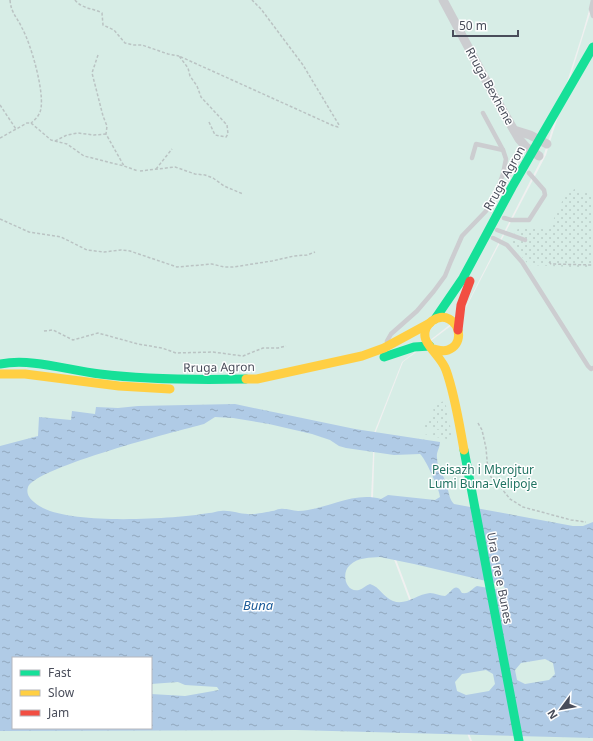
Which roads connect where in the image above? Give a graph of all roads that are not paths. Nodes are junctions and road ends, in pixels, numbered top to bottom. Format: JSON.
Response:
{"nodes":[{"id":1,"x":443,"y":0,"type":"edge"},
{"id":2,"x":593,"y":0,"type":"edge"},
{"id":3,"x":593,"y":16,"type":"edge"},
{"id":4,"x":593,"y":47,"type":"edge"},
{"id":5,"x":483,"y":113,"type":"dead end"},
{"id":6,"x":560,"y":122,"type":"dead end"},
{"id":7,"x":514,"y":130,"type":"junction"},
{"id":8,"x":543,"y":142,"type":"junction"},
{"id":9,"x":503,"y":150,"type":"junction"},
{"id":10,"x":536,"y":154,"type":"junction"},
{"id":11,"x":472,"y":158,"type":"dead end"},
{"id":12,"x":529,"y":173,"type":"junction"},
{"id":13,"x":504,"y":218,"type":"junction"},
{"id":14,"x":495,"y":234,"type":"junction"},
{"id":15,"x":525,"y":240,"type":"dead end"},
{"id":16,"x":432,"y":321,"type":"junction"},
{"id":17,"x":458,"y":330,"type":"junction"},
{"id":18,"x":455,"y":346,"type":"junction"},
{"id":19,"x":384,"y":348,"type":"junction"},
{"id":20,"x":431,"y":348,"type":"junction"},
{"id":21,"x":0,"y":358,"type":"edge"},
{"id":22,"x":11,"y":362,"type":"junction"},
{"id":23,"x":0,"y":364,"type":"edge"},
{"id":24,"x":353,"y":368,"type":"dead end"},
{"id":25,"x":592,"y":369,"type":"edge"},
{"id":26,"x":0,"y":374,"type":"edge"},
{"id":27,"x":179,"y":389,"type":"dead end"},
{"id":28,"x":454,"y":398,"type":"junction"},
{"id":29,"x":519,"y":741,"type":"edge"}],
"edges":[{"from":1,"to":7,"type":"street","name":"Rruga Bexhene"},
{"from":2,"to":3,"type":"lane"},
{"from":4,"to":8,"type":"main road","name":"Rruga Agron"},
{"from":5,"to":9,"type":"lane"},
{"from":6,"to":8,"type":"main road","name":"Rruga Agron"},
{"from":7,"to":8,"type":"street","name":"Rruga Bexhene"},
{"from":7,"to":10,"type":"street","name":"Rruga Bexhene"},
{"from":8,"to":10,"type":"main road","name":"Rruga Agron"},
{"from":9,"to":11,"type":"lane"},
{"from":9,"to":19,"type":"lane"},
{"from":10,"to":12,"type":"main road","name":"Rruga Agron"},
{"from":10,"to":16,"type":"main road","name":"Rruga Agron"},
{"from":12,"to":13,"type":"main road","name":"Rruga Agron"},
{"from":12,"to":13,"type":"lane"},
{"from":13,"to":14,"type":"main road","name":"Rruga Agron"},
{"from":14,"to":15,"type":"lane"},
{"from":14,"to":17,"type":"main road","name":"Rruga Agron"},
{"from":14,"to":25,"type":"lane"},
{"from":16,"to":17,"type":"main road"},
{"from":16,"to":19,"type":"main road","name":"Rruga Agron"},
{"from":16,"to":20,"type":"main road"},
{"from":17,"to":18,"type":"main road"},
{"from":18,"to":20,"type":"main road"},
{"from":18,"to":28,"type":"main road"},
{"from":19,"to":22,"type":"main road","name":"Rruga Agron"},
{"from":20,"to":24,"type":"main road"},
{"from":20,"to":28,"type":"main road"},
{"from":21,"to":22,"type":"street"},
{"from":22,"to":23,"type":"main road","name":"Rruga Agron"},
{"from":26,"to":27,"type":"main road","name":"Rruga Agron"},
{"from":28,"to":29,"type":"main road","name":"Ura e re e Bunes"}]}
